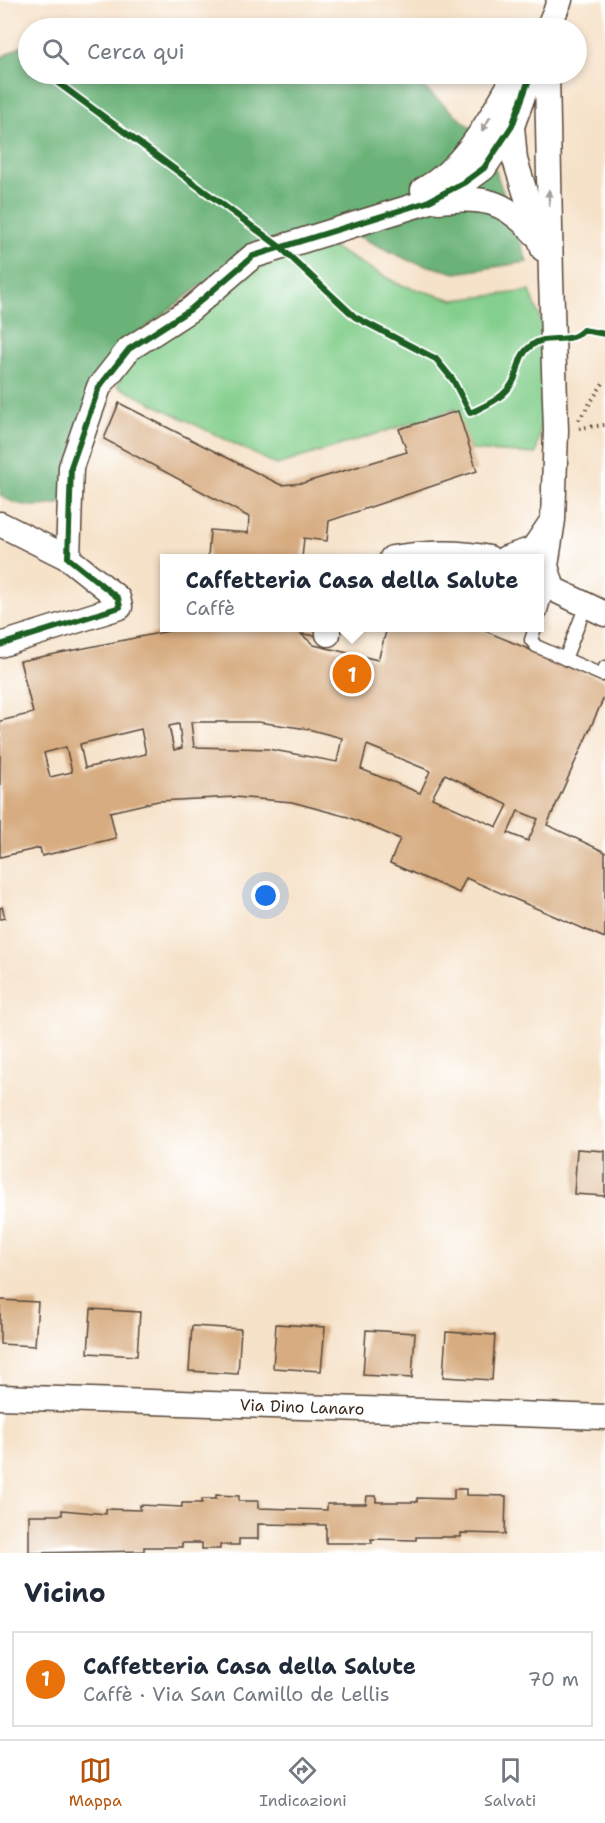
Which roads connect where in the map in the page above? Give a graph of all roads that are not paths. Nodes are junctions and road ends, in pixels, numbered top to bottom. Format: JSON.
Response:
{"nodes":[{"id":1,"x":560,"y":1,"type":"edge"},
{"id":2,"x":552,"y":18,"type":"edge"},
{"id":3,"x":557,"y":18,"type":"edge"},
{"id":4,"x":510,"y":84,"type":"edge"},
{"id":5,"x":527,"y":84,"type":"edge"},
{"id":6,"x":548,"y":84,"type":"edge"},
{"id":7,"x":512,"y":126,"type":"junction"},
{"id":8,"x":427,"y":202,"type":"junction"},
{"id":9,"x":379,"y":215,"type":"junction"},
{"id":10,"x":539,"y":238,"type":"junction"},
{"id":11,"x":550,"y":278,"type":"junction"},
{"id":12,"x":553,"y":520,"type":"junction"},
{"id":13,"x":0,"y":524,"type":"edge"},
{"id":14,"x":415,"y":554,"type":"edge"},
{"id":15,"x":466,"y":554,"type":"edge"},
{"id":16,"x":518,"y":554,"type":"edge"},
{"id":17,"x":68,"y":558,"type":"junction"},
{"id":18,"x":550,"y":586,"type":"junction"},
{"id":19,"x":544,"y":603,"type":"edge"},
{"id":20,"x":596,"y":609,"type":"edge"},
{"id":21,"x":534,"y":632,"type":"edge"},
{"id":22,"x":0,"y":645,"type":"edge"},
{"id":23,"x":565,"y":660,"type":"junction"},
{"id":24,"x":605,"y":667,"type":"edge"},
{"id":25,"x":0,"y":1397,"type":"edge"},
{"id":26,"x":605,"y":1417,"type":"edge"}],
"edges":[{"from":1,"to":2,"type":"street"},
{"from":1,"to":3,"type":"street"},
{"from":4,"to":9,"type":"street","one_way":true},
{"from":5,"to":7,"type":"street"},
{"from":11,"to":6,"type":"street","one_way":true},
{"from":7,"to":8,"type":"street"},
{"from":7,"to":10,"type":"street"},
{"from":8,"to":9,"type":"street"},
{"from":8,"to":10,"type":"street"},
{"from":9,"to":17,"type":"street"},
{"from":10,"to":11,"type":"street"},
{"from":11,"to":12,"type":"street"},
{"from":12,"to":16,"type":"street"},
{"from":12,"to":18,"type":"street"},
{"from":13,"to":17,"type":"street"},
{"from":14,"to":15,"type":"street"},
{"from":17,"to":22,"type":"street"},
{"from":18,"to":19,"type":"lane"},
{"from":18,"to":20,"type":"street"},
{"from":20,"to":23,"type":"lane"},
{"from":21,"to":23,"type":"lane"},
{"from":23,"to":24,"type":"lane"},
{"from":25,"to":26,"type":"street","name":"Via Dino Lanaro"}]}
